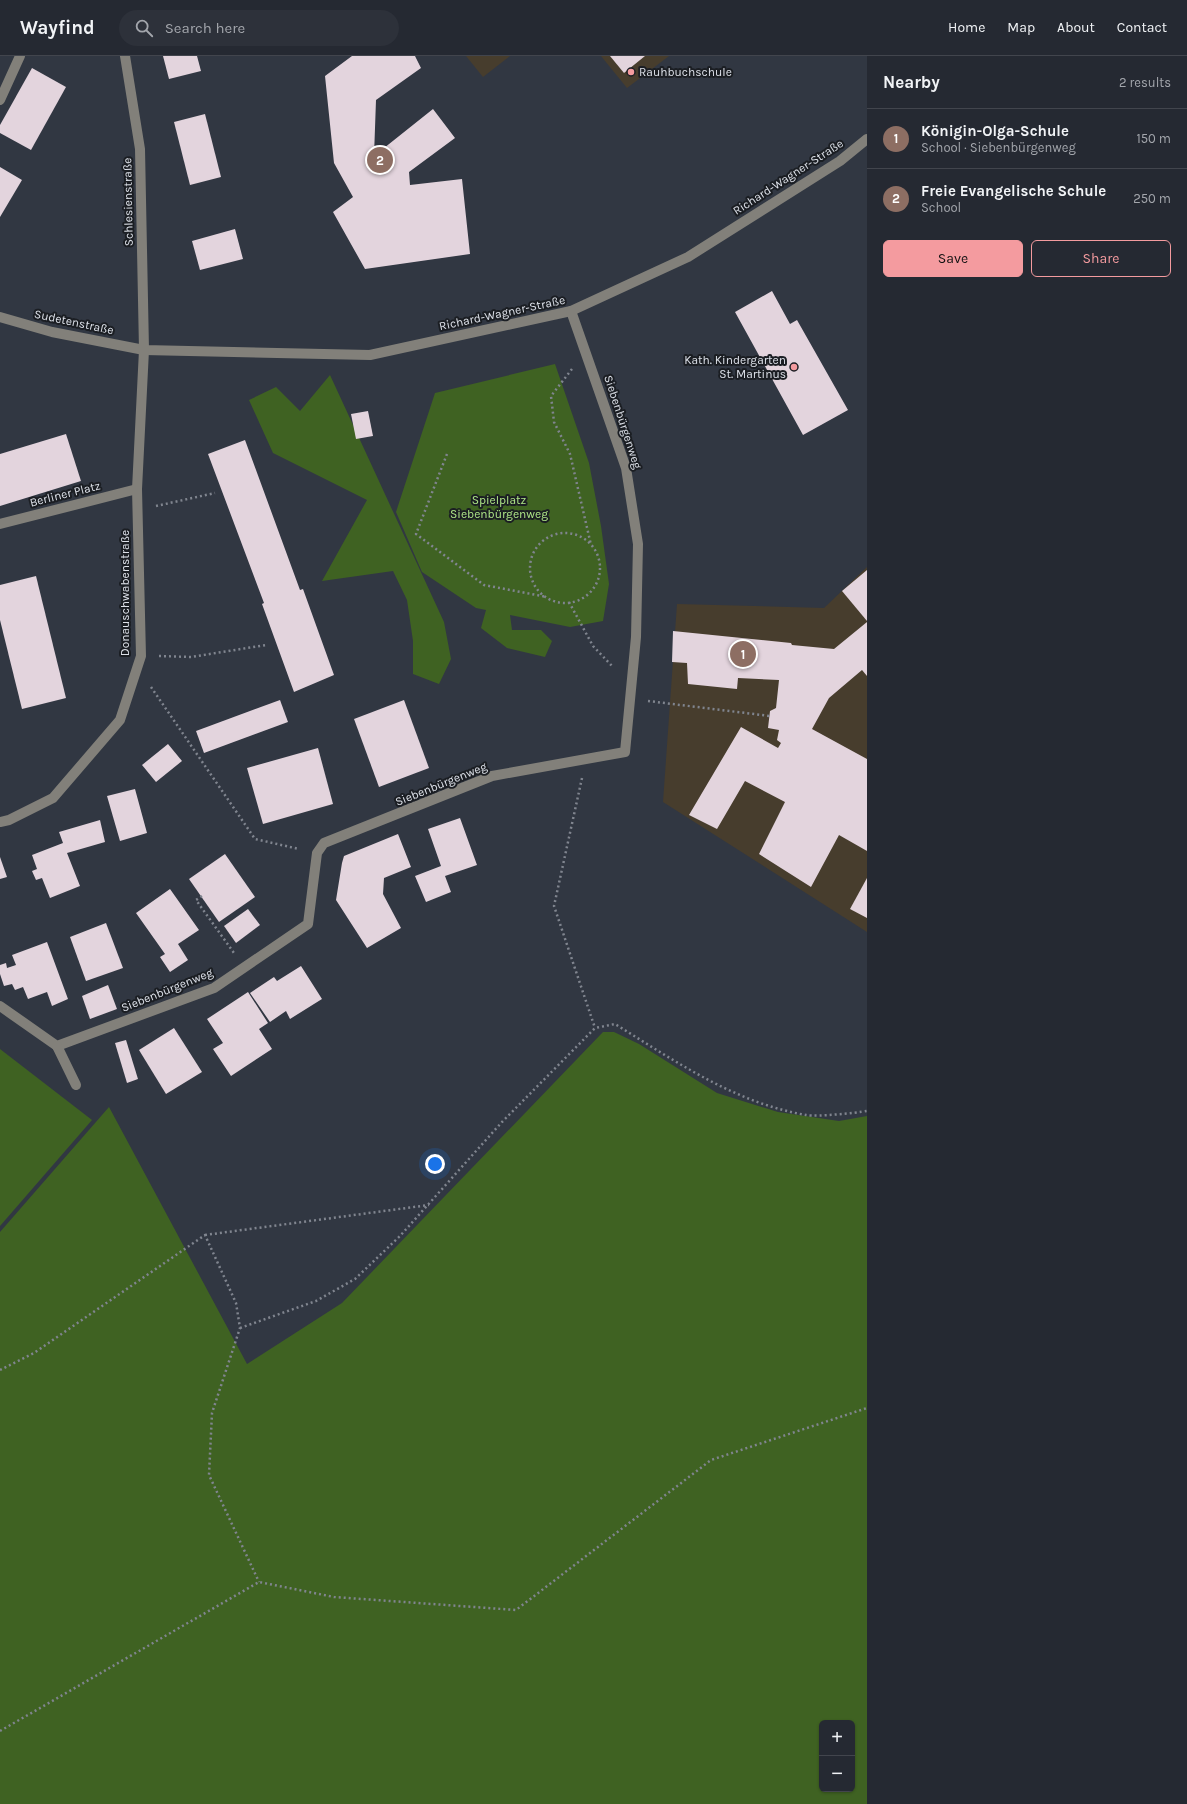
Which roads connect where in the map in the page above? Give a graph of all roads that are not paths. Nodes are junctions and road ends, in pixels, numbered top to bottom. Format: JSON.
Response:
{"nodes":[{"id":1,"x":20,"y":56,"type":"edge"},
{"id":2,"x":125,"y":56,"type":"edge"},
{"id":3,"x":0,"y":100,"type":"edge"},
{"id":4,"x":867,"y":139,"type":"edge"},
{"id":5,"x":571,"y":311,"type":"junction"},
{"id":6,"x":0,"y":317,"type":"edge"},
{"id":7,"x":144,"y":350,"type":"junction"},
{"id":8,"x":137,"y":489,"type":"junction"},
{"id":9,"x":0,"y":524,"type":"edge"},
{"id":10,"x":0,"y":822,"type":"edge"},
{"id":11,"x":0,"y":1006,"type":"edge"},
{"id":12,"x":57,"y":1046,"type":"junction"},
{"id":13,"x":76,"y":1085,"type":"dead end"}],
"edges":[{"from":1,"to":3,"type":"street"},
{"from":2,"to":7,"type":"street","name":"Schlesienstraße"},
{"from":4,"to":5,"type":"street","name":"Richard-Wagner-Straße"},
{"from":5,"to":7,"type":"street","name":"Richard-Wagner-Straße"},
{"from":5,"to":12,"type":"street","name":"Siebenbürgenweg"},
{"from":6,"to":7,"type":"street","name":"Sudetenstraße"},
{"from":7,"to":8,"type":"street","name":"Donauschwabenstraße"},
{"from":8,"to":9,"type":"street","name":"Berliner Platz"},
{"from":8,"to":10,"type":"street","name":"Donauschwabenstraße"},
{"from":11,"to":12,"type":"street"},
{"from":12,"to":13,"type":"street"}]}
